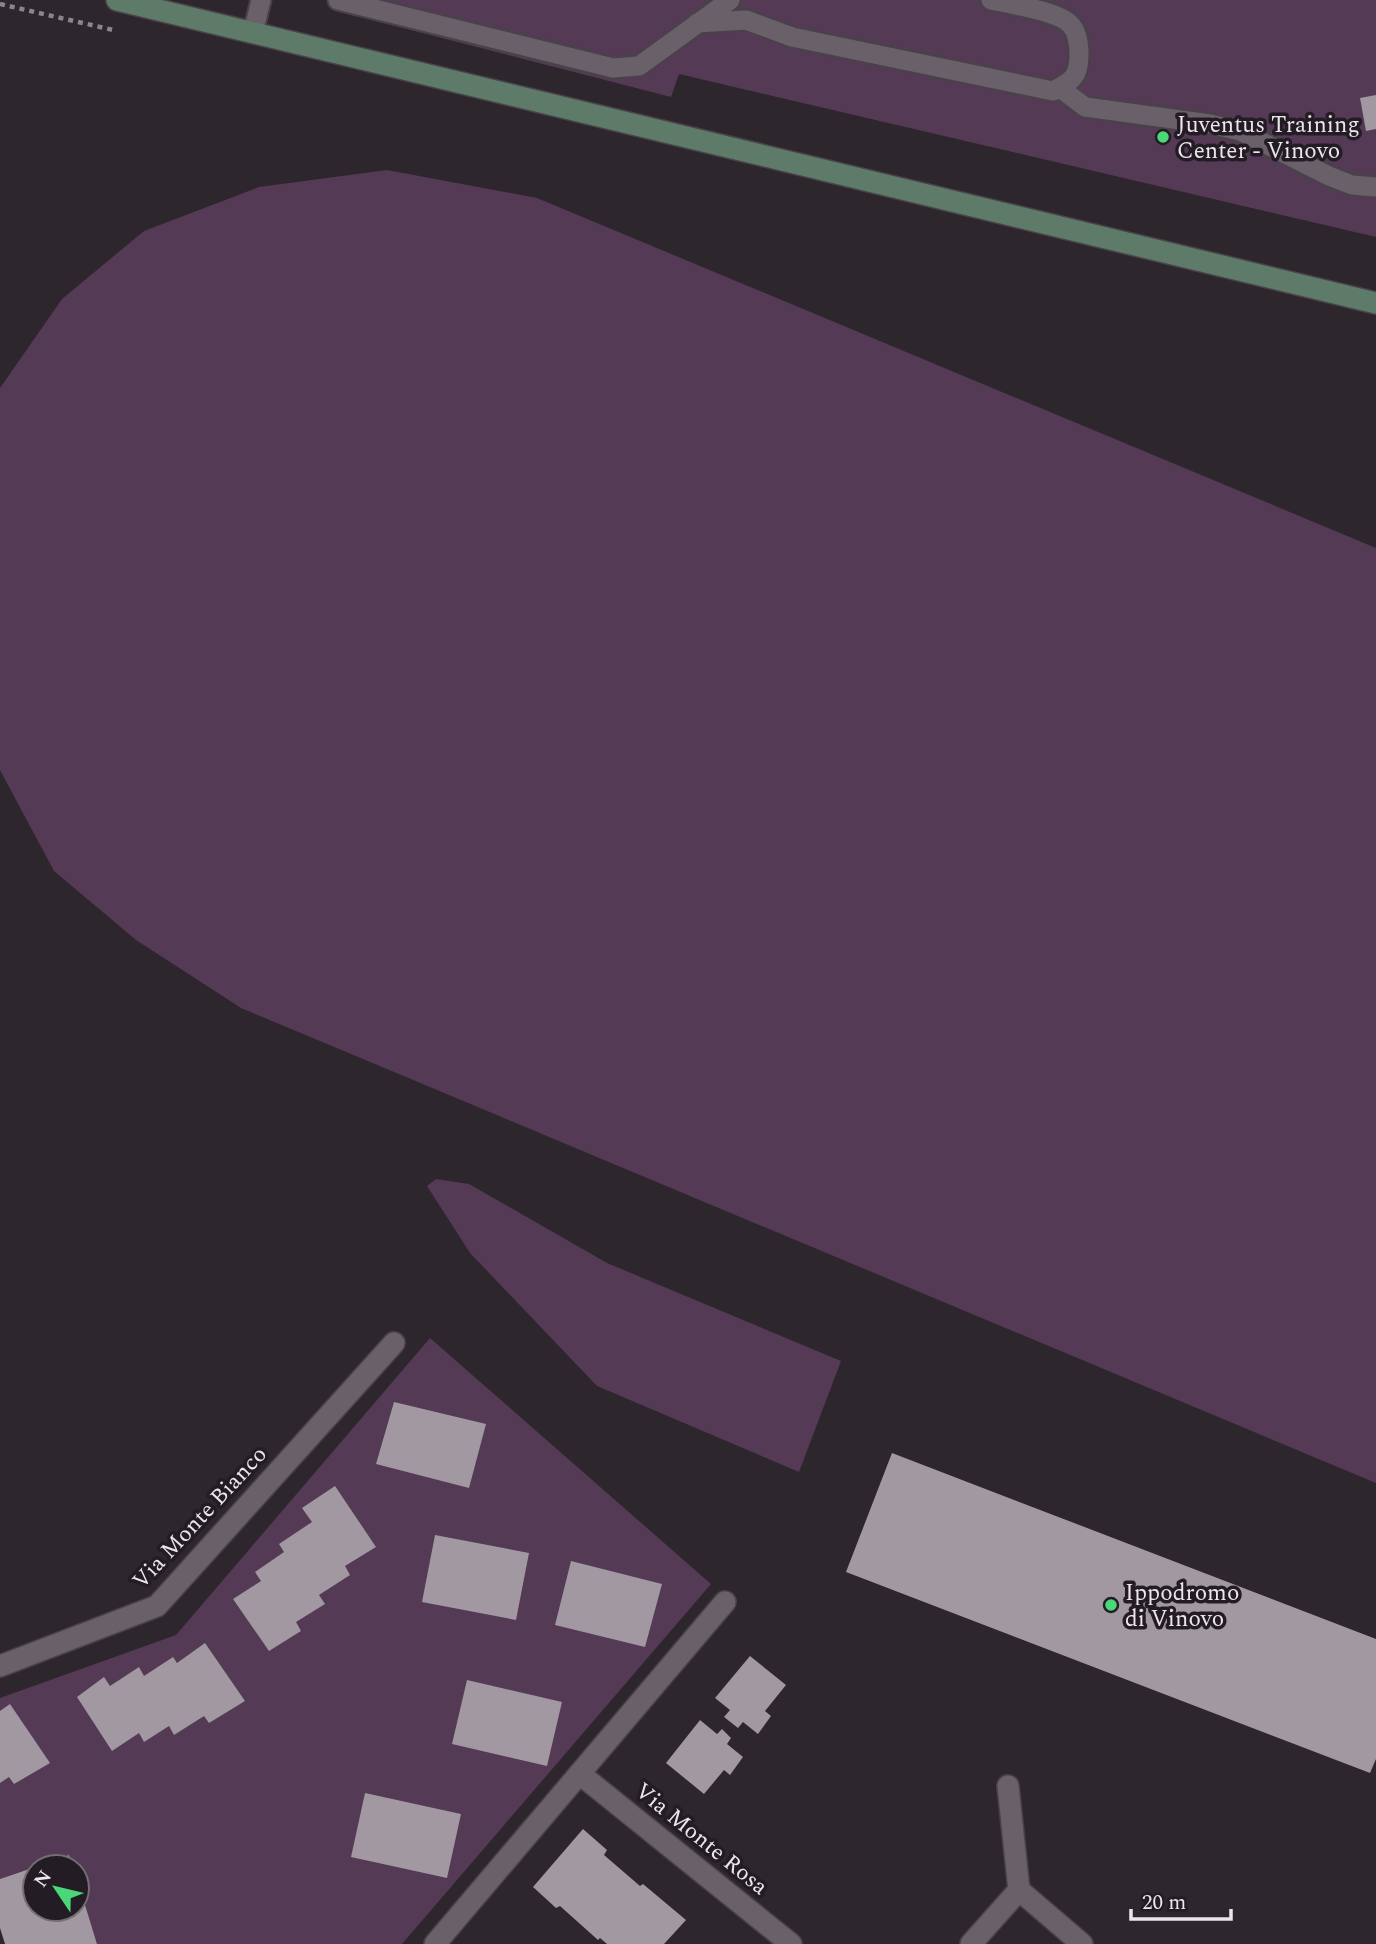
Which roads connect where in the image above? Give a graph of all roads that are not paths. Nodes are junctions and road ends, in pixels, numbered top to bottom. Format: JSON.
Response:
{"nodes":[{"id":1,"x":117,"y":0,"type":"edge"},
{"id":2,"x":261,"y":0,"type":"edge"},
{"id":3,"x":338,"y":0,"type":"edge"},
{"id":4,"x":730,"y":0,"type":"edge"},
{"id":5,"x":991,"y":0,"type":"edge"},
{"id":6,"x":697,"y":23,"type":"junction"},
{"id":7,"x":253,"y":33,"type":"junction"},
{"id":8,"x":1059,"y":88,"type":"junction"},
{"id":9,"x":1376,"y":187,"type":"edge"},
{"id":10,"x":1376,"y":303,"type":"edge"},
{"id":11,"x":394,"y":1343,"type":"dead end"},
{"id":12,"x":725,"y":1602,"type":"dead end"},
{"id":13,"x":0,"y":1666,"type":"edge"},
{"id":14,"x":580,"y":1774,"type":"junction"},
{"id":15,"x":1008,"y":1786,"type":"dead end"},
{"id":16,"x":1018,"y":1891,"type":"junction"},
{"id":17,"x":435,"y":1944,"type":"edge"},
{"id":18,"x":791,"y":1944,"type":"edge"},
{"id":19,"x":971,"y":1944,"type":"edge"},
{"id":20,"x":1082,"y":1944,"type":"edge"}],
"edges":[{"from":1,"to":7,"type":"main road"},
{"from":2,"to":7,"type":"lane"},
{"from":3,"to":6,"type":"lane"},
{"from":4,"to":6,"type":"lane"},
{"from":5,"to":8,"type":"lane"},
{"from":6,"to":8,"type":"lane"},
{"from":7,"to":10,"type":"main road"},
{"from":8,"to":9,"type":"lane"},
{"from":11,"to":13,"type":"street","name":"Via Monte Bianco"},
{"from":12,"to":14,"type":"street"},
{"from":14,"to":17,"type":"street"},
{"from":14,"to":18,"type":"street","name":"Via Monte Rosa"},
{"from":15,"to":16,"type":"street"},
{"from":16,"to":19,"type":"street"},
{"from":16,"to":20,"type":"street"}]}
